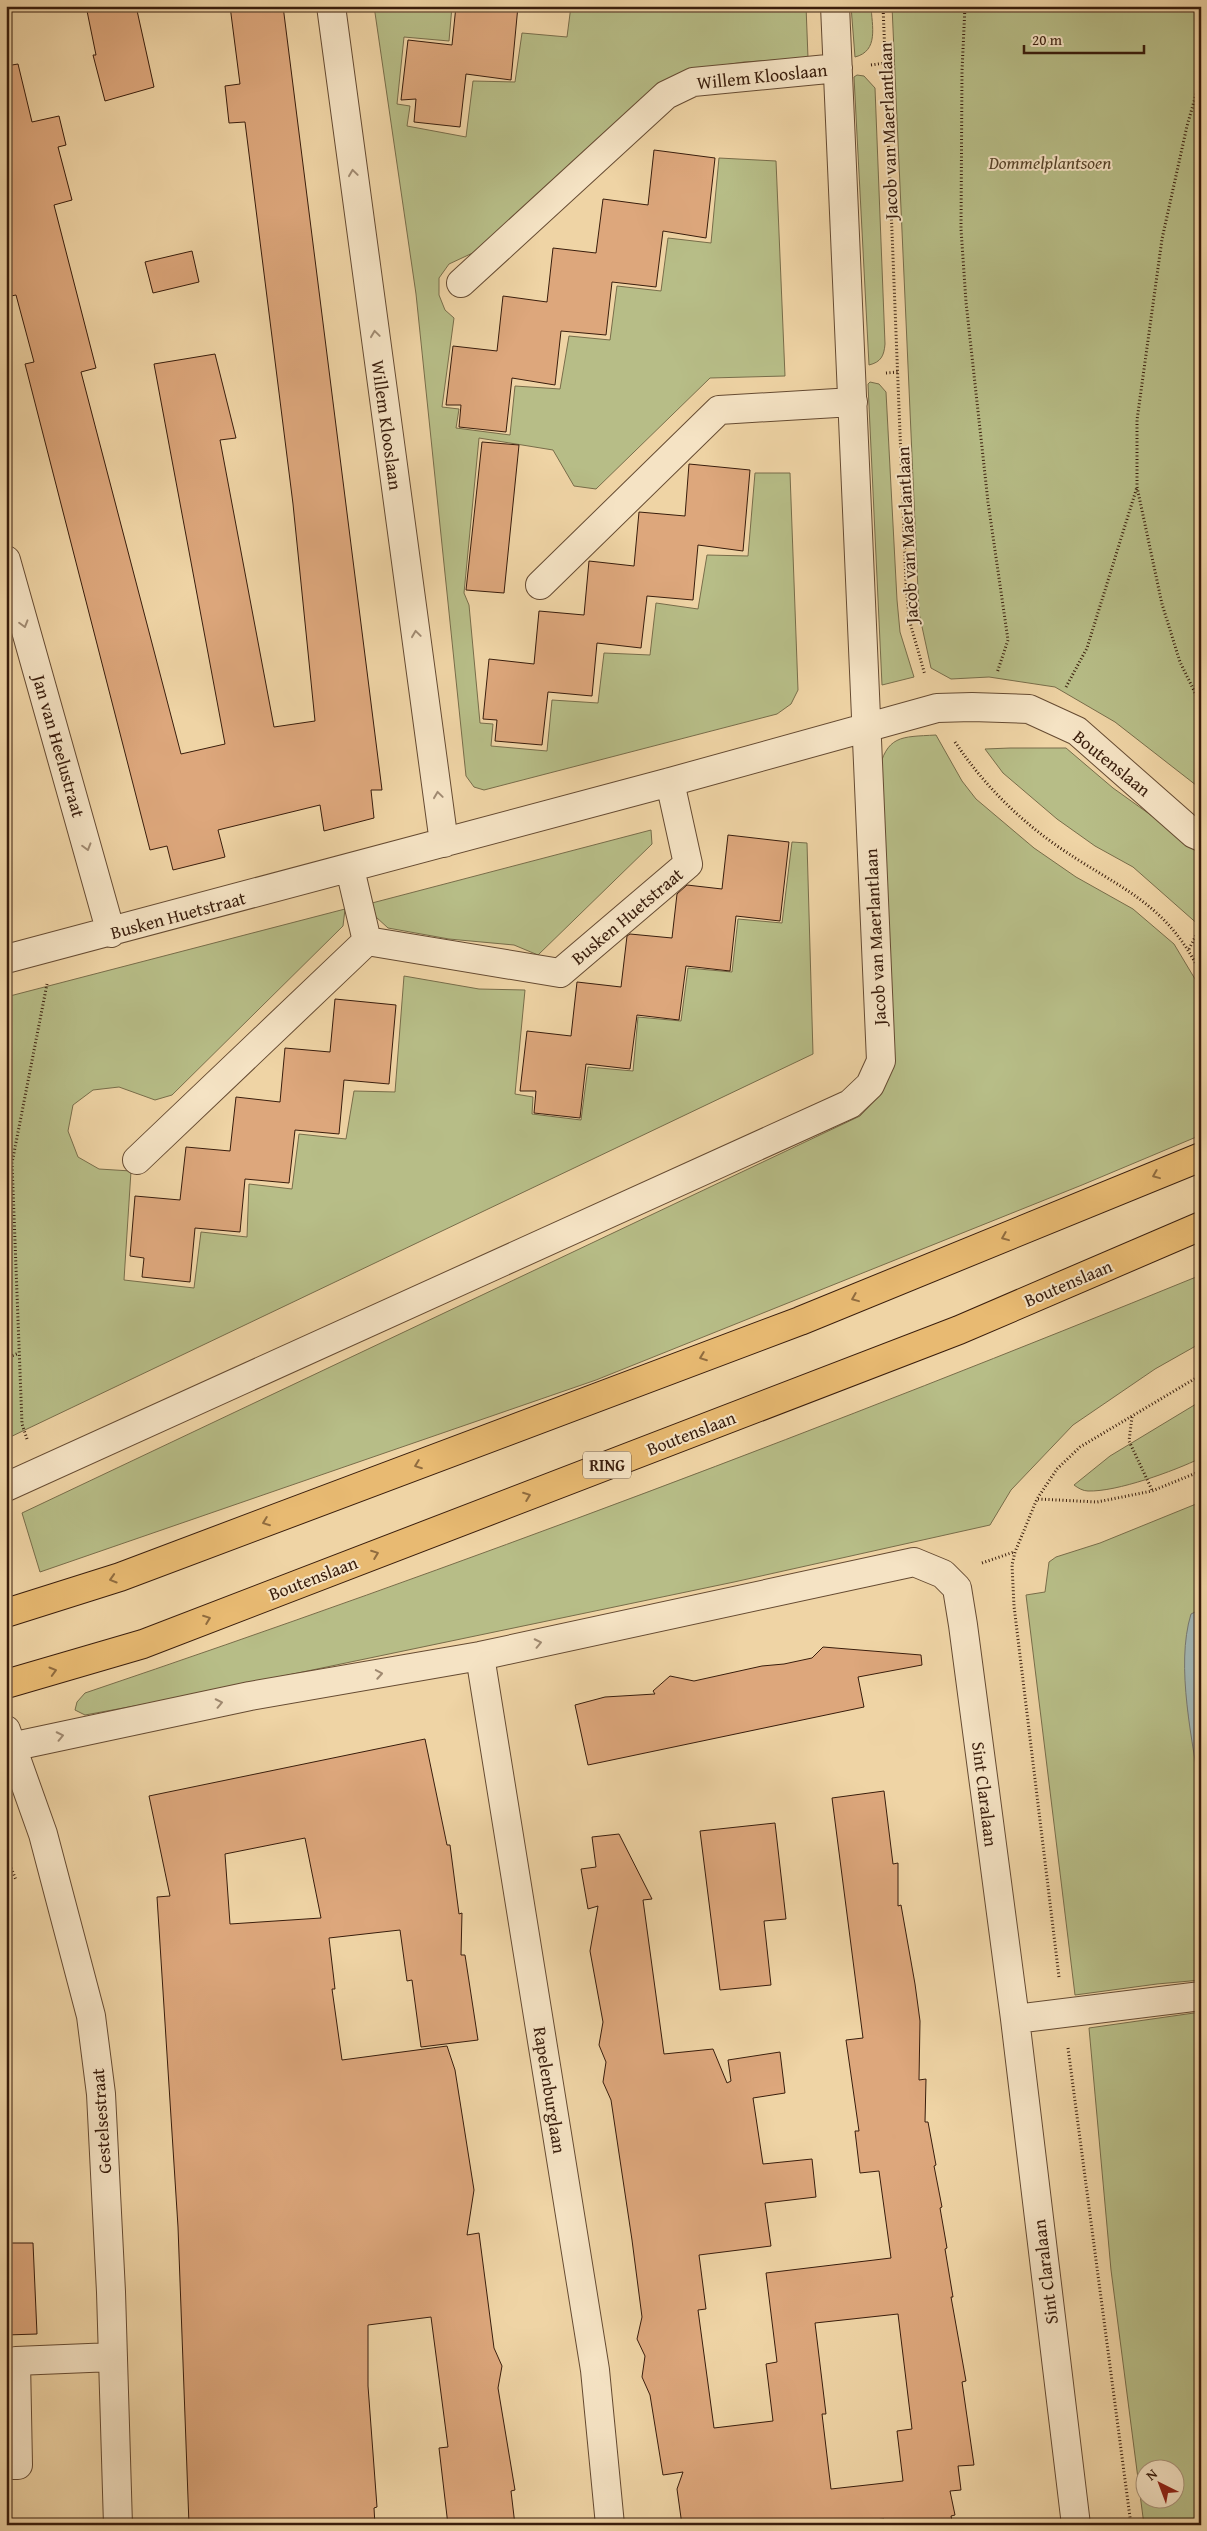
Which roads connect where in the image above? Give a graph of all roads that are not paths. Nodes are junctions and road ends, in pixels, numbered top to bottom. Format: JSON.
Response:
{"nodes":[{"id":1,"x":330,"y":6,"type":"edge"},
{"id":2,"x":835,"y":6,"type":"edge"},
{"id":3,"x":838,"y":68,"type":"junction"},
{"id":4,"x":461,"y":283,"type":"dead end"},
{"id":5,"x":853,"y":402,"type":"junction"},
{"id":6,"x":6,"y":560,"type":"edge"},
{"id":7,"x":540,"y":585,"type":"dead end"},
{"id":8,"x":865,"y":728,"type":"junction"},
{"id":9,"x":670,"y":782,"type":"junction"},
{"id":10,"x":1201,"y":837,"type":"edge"},
{"id":11,"x":444,"y":843,"type":"junction"},
{"id":12,"x":350,"y":869,"type":"junction"},
{"id":13,"x":111,"y":933,"type":"junction"},
{"id":14,"x":367,"y":941,"type":"junction"},
{"id":15,"x":6,"y":959,"type":"edge"},
{"id":16,"x":1201,"y":1157,"type":"edge"},
{"id":17,"x":137,"y":1160,"type":"dead end"},
{"id":18,"x":1201,"y":1226,"type":"edge"},
{"id":19,"x":6,"y":1487,"type":"edge"},
{"id":20,"x":6,"y":1613,"type":"edge"},
{"id":21,"x":480,"y":1656,"type":"junction"},
{"id":22,"x":6,"y":1684,"type":"edge"},
{"id":23,"x":8,"y":1741,"type":"edge"},
{"id":24,"x":1201,"y":1996,"type":"edge"},
{"id":25,"x":1015,"y":2019,"type":"junction"},
{"id":26,"x":113,"y":2357,"type":"junction"},
{"id":27,"x":6,"y":2465,"type":"edge"},
{"id":28,"x":118,"y":2525,"type":"edge"},
{"id":29,"x":610,"y":2525,"type":"edge"},
{"id":30,"x":1076,"y":2525,"type":"edge"}],
"edges":[{"from":11,"to":1,"type":"street","name":"Willem Klooslaan","one_way":true},
{"from":2,"to":3,"type":"street","name":"Jacob van Maerlantlaan"},
{"from":3,"to":4,"type":"street","name":"Willem Klooslaan"},
{"from":3,"to":5,"type":"street","name":"Jacob van Maerlantlaan"},
{"from":5,"to":7,"type":"street"},
{"from":5,"to":8,"type":"street","name":"Jacob van Maerlantlaan"},
{"from":6,"to":13,"type":"street","name":"Jan van Heelustraat","one_way":true},
{"from":8,"to":9,"type":"street","name":"Busken Huetstraat"},
{"from":8,"to":10,"type":"street","name":"Boutenslaan"},
{"from":8,"to":19,"type":"street","name":"Jacob van Maerlantlaan"},
{"from":9,"to":11,"type":"street","name":"Busken Huetstraat"},
{"from":9,"to":14,"type":"street","name":"Busken Huetstraat"},
{"from":11,"to":12,"type":"street","name":"Busken Huetstraat"},
{"from":12,"to":13,"type":"street","name":"Busken Huetstraat"},
{"from":12,"to":14,"type":"street"},
{"from":13,"to":15,"type":"street","name":"Busken Huetstraat"},
{"from":14,"to":17,"type":"street"},
{"from":16,"to":20,"type":"main road","one_way":true},
{"from":22,"to":18,"type":"main road","name":"Boutenslaan","number":"RING","one_way":true},
{"from":23,"to":21,"type":"street","one_way":true},
{"from":21,"to":25,"type":"street","name":"Sint Claralaan","one_way":true},
{"from":21,"to":29,"type":"street","name":"Rapelenburglaan"},
{"from":23,"to":26,"type":"street","name":"Gestelsestraat"},
{"from":24,"to":25,"type":"street"},
{"from":25,"to":30,"type":"street","name":"Sint Claralaan"},
{"from":26,"to":27,"type":"street"},
{"from":26,"to":28,"type":"street","name":"Gestelsestraat"}]}
